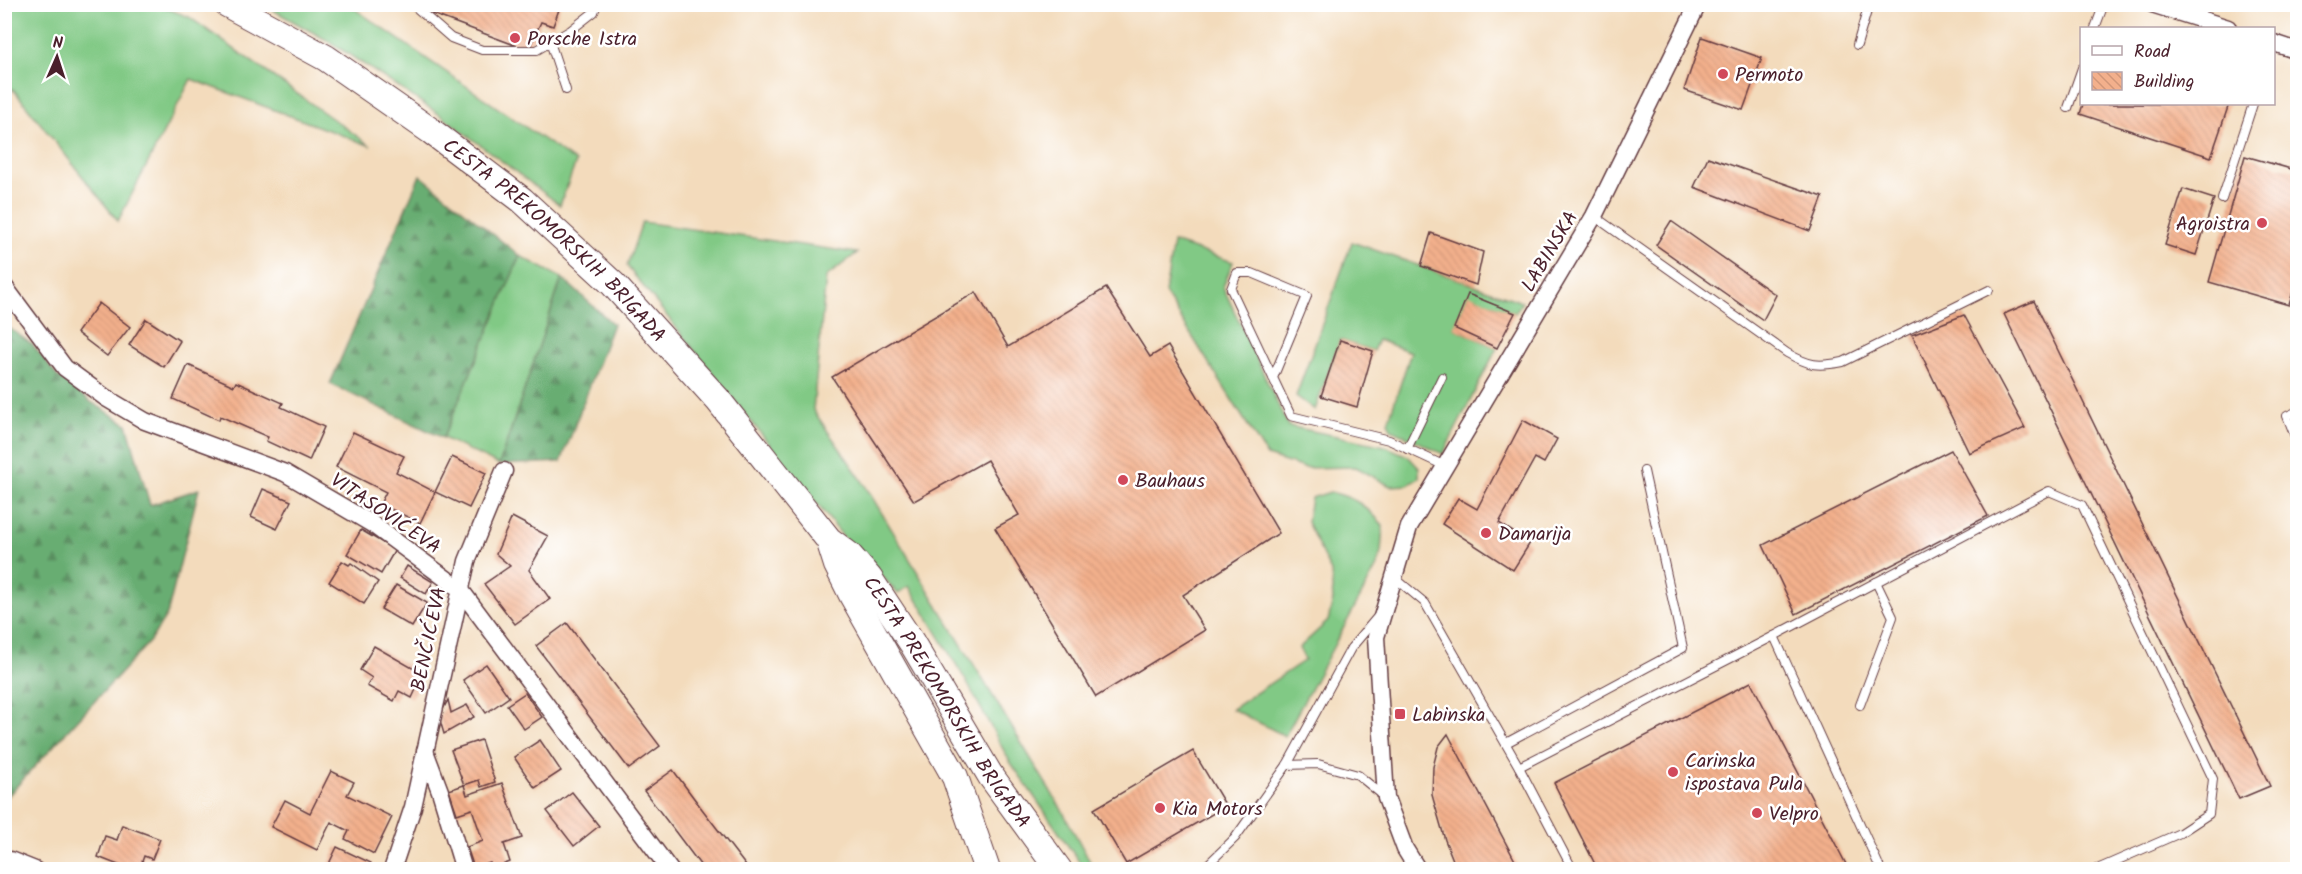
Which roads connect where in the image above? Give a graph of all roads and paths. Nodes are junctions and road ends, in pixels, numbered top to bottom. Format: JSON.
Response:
{"nodes":[{"id":1,"x":228,"y":4,"type":"edge"},
{"id":2,"x":412,"y":4,"type":"edge"},
{"id":3,"x":597,"y":4,"type":"edge"},
{"id":4,"x":1698,"y":4,"type":"edge"},
{"id":5,"x":1869,"y":4,"type":"edge"},
{"id":6,"x":2104,"y":4,"type":"edge"},
{"id":7,"x":2152,"y":4,"type":"edge"},
{"id":8,"x":2095,"y":27,"type":"edge"},
{"id":9,"x":2225,"y":27,"type":"edge"},
{"id":10,"x":550,"y":42,"type":"junction"},
{"id":11,"x":2275,"y":43,"type":"edge"},
{"id":12,"x":1857,"y":45,"type":"dead end"},
{"id":13,"x":2298,"y":51,"type":"edge"},
{"id":14,"x":2080,"y":74,"type":"edge"},
{"id":15,"x":566,"y":90,"type":"dead end"},
{"id":16,"x":2253,"y":105,"type":"edge"},
{"id":17,"x":2068,"y":108,"type":"dead end"},
{"id":18,"x":2222,"y":200,"type":"dead end"},
{"id":19,"x":1594,"y":216,"type":"junction"},
{"id":20,"x":4,"y":286,"type":"edge"},
{"id":21,"x":1989,"y":290,"type":"dead end"},
{"id":22,"x":1442,"y":377,"type":"dead end"},
{"id":23,"x":1273,"y":378,"type":"junction"},
{"id":24,"x":2298,"y":411,"type":"edge"},
{"id":25,"x":2298,"y":444,"type":"edge"},
{"id":26,"x":1407,"y":449,"type":"junction"},
{"id":27,"x":1445,"y":466,"type":"junction"},
{"id":28,"x":504,"y":471,"type":"dead end"},
{"id":29,"x":1644,"y":471,"type":"dead end"},
{"id":30,"x":829,"y":540,"type":"junction"},
{"id":31,"x":1395,"y":578,"type":"junction"},
{"id":32,"x":1876,"y":582,"type":"junction"},
{"id":33,"x":460,"y":589,"type":"junction"},
{"id":34,"x":1384,"y":608,"type":"junction"},
{"id":35,"x":1774,"y":636,"type":"junction"},
{"id":36,"x":1860,"y":705,"type":"dead end"},
{"id":37,"x":1506,"y":743,"type":"junction"},
{"id":38,"x":425,"y":751,"type":"junction"},
{"id":39,"x":1287,"y":765,"type":"junction"},
{"id":40,"x":1520,"y":767,"type":"junction"},
{"id":41,"x":1386,"y":798,"type":"junction"},
{"id":42,"x":10,"y":860,"type":"dead end"},
{"id":43,"x":393,"y":869,"type":"edge"},
{"id":44,"x":35,"y":870,"type":"edge"},
{"id":45,"x":464,"y":870,"type":"edge"},
{"id":46,"x":670,"y":870,"type":"edge"},
{"id":47,"x":987,"y":870,"type":"edge"},
{"id":48,"x":1059,"y":870,"type":"edge"},
{"id":49,"x":1202,"y":870,"type":"edge"},
{"id":50,"x":1418,"y":870,"type":"edge"},
{"id":51,"x":1573,"y":870,"type":"edge"},
{"id":52,"x":1881,"y":870,"type":"edge"},
{"id":53,"x":2095,"y":870,"type":"edge"}],
"edges":[{"from":1,"to":30,"type":"main road","name":"CESTA PREKOMORSKIH BRIGADA"},
{"from":2,"to":10,"type":"lane"},
{"from":3,"to":10,"type":"lane"},
{"from":4,"to":19,"type":"street","name":"LABINSKA"},
{"from":5,"to":12,"type":"lane"},
{"from":6,"to":8,"type":"lane"},
{"from":7,"to":9,"type":"street"},
{"from":10,"to":15,"type":"lane"},
{"from":11,"to":13,"type":"street"},
{"from":14,"to":17,"type":"lane"},
{"from":16,"to":18,"type":"lane"},
{"from":19,"to":21,"type":"lane"},
{"from":19,"to":27,"type":"street","name":"LABINSKA"},
{"from":20,"to":33,"type":"street","name":"VITASOVIĆEVA"},
{"from":22,"to":26,"type":"lane"},
{"from":23,"to":23,"type":"lane"},
{"from":23,"to":26,"type":"lane"},
{"from":24,"to":25,"type":"lane"},
{"from":26,"to":27,"type":"lane"},
{"from":27,"to":31,"type":"street","name":"LABINSKA"},
{"from":28,"to":33,"type":"street","name":"BENČIĆEVA"},
{"from":29,"to":37,"type":"lane"},
{"from":30,"to":47,"type":"main road","name":"CESTA PREKOMORSKIH BRIGADA"},
{"from":30,"to":48,"type":"main road","name":"CESTA PREKOMORSKIH BRIGADA"},
{"from":31,"to":34,"type":"street","name":"LABINSKA"},
{"from":31,"to":37,"type":"lane"},
{"from":32,"to":35,"type":"lane"},
{"from":32,"to":36,"type":"lane"},
{"from":32,"to":53,"type":"lane"},
{"from":33,"to":38,"type":"street","name":"BENČIĆEVA"},
{"from":33,"to":46,"type":"street","name":"VITASOVIĆEVA"},
{"from":34,"to":39,"type":"lane"},
{"from":34,"to":41,"type":"street","name":"LABINSKA"},
{"from":35,"to":40,"type":"lane"},
{"from":35,"to":52,"type":"lane"},
{"from":37,"to":40,"type":"lane"},
{"from":38,"to":43,"type":"street","name":"BENČIĆEVA"},
{"from":38,"to":45,"type":"street"},
{"from":39,"to":41,"type":"lane"},
{"from":39,"to":49,"type":"lane"},
{"from":40,"to":51,"type":"lane"},
{"from":41,"to":50,"type":"street","name":"LABINSKA"},
{"from":42,"to":44,"type":"street"}]}
